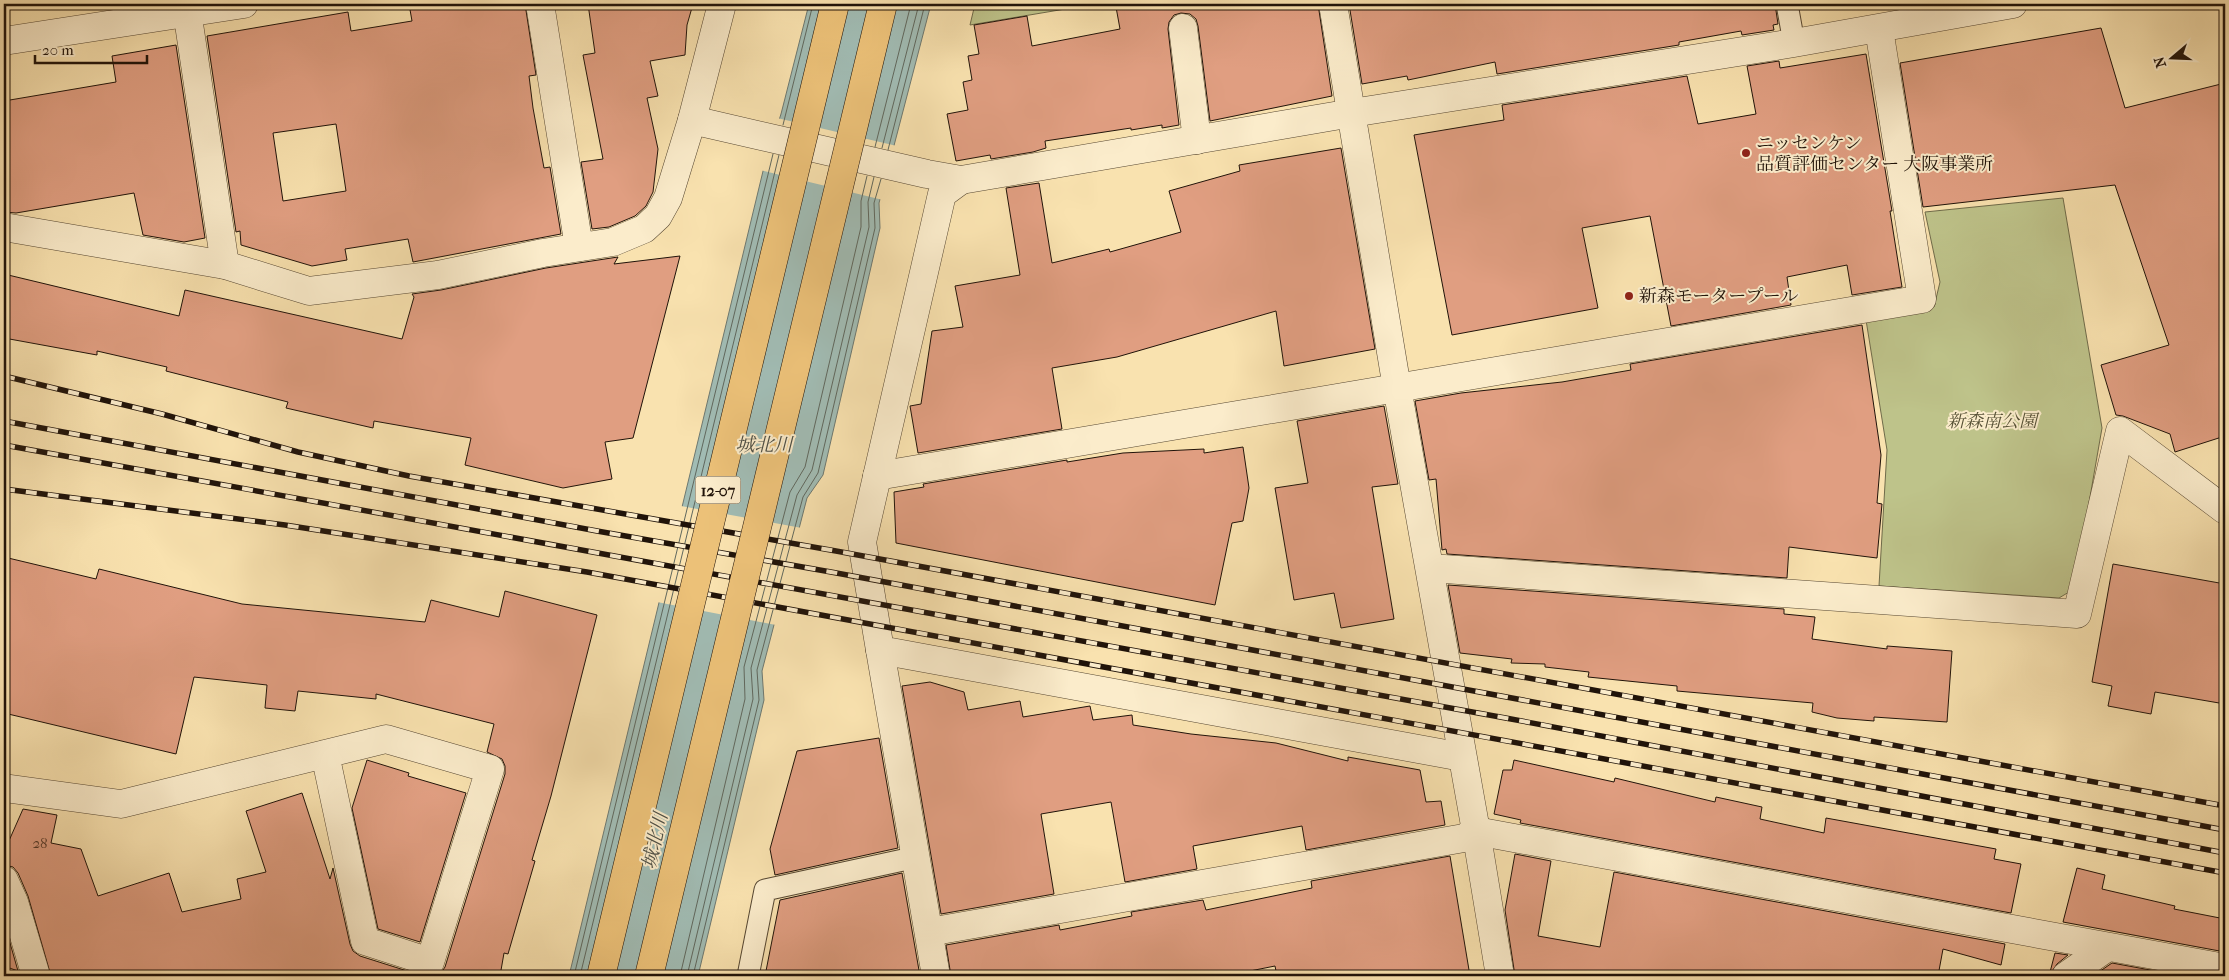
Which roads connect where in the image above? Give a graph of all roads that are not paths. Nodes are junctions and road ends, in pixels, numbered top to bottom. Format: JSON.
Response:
{"nodes":[{"id":1,"x":244,"y":4,"type":"edge"},
{"id":2,"x":540,"y":4,"type":"edge"},
{"id":3,"x":722,"y":4,"type":"edge"},
{"id":4,"x":835,"y":4,"type":"edge"},
{"id":5,"x":883,"y":4,"type":"edge"},
{"id":6,"x":1333,"y":4,"type":"edge"},
{"id":7,"x":1788,"y":4,"type":"edge"},
{"id":8,"x":2013,"y":4,"type":"edge"},
{"id":9,"x":187,"y":8,"type":"edge"},
{"id":10,"x":1183,"y":28,"type":"dead end"},
{"id":11,"x":1879,"y":28,"type":"junction"},
{"id":12,"x":4,"y":41,"type":"edge"},
{"id":13,"x":1794,"y":43,"type":"junction"},
{"id":14,"x":1352,"y":113,"type":"junction"},
{"id":15,"x":692,"y":120,"type":"junction"},
{"id":16,"x":1197,"y":140,"type":"junction"},
{"id":17,"x":961,"y":180,"type":"junction"},
{"id":18,"x":4,"y":227,"type":"edge"},
{"id":19,"x":579,"y":247,"type":"junction"},
{"id":20,"x":225,"y":265,"type":"junction"},
{"id":21,"x":1397,"y":387,"type":"junction"},
{"id":22,"x":877,"y":476,"type":"junction"},
{"id":23,"x":2225,"y":510,"type":"edge"},
{"id":24,"x":1430,"y":568,"type":"junction"},
{"id":25,"x":880,"y":650,"type":"junction"},
{"id":26,"x":325,"y":754,"type":"junction"},
{"id":27,"x":1462,"y":757,"type":"junction"},
{"id":28,"x":4,"y":788,"type":"edge"},
{"id":29,"x":1476,"y":830,"type":"junction"},
{"id":30,"x":917,"y":857,"type":"junction"},
{"id":31,"x":4,"y":880,"type":"edge"},
{"id":32,"x":928,"y":932,"type":"junction"},
{"id":33,"x":2106,"y":948,"type":"junction"},
{"id":34,"x":2225,"y":968,"type":"edge"},
{"id":35,"x":36,"y":976,"type":"edge"},
{"id":36,"x":601,"y":976,"type":"edge"},
{"id":37,"x":649,"y":976,"type":"edge"},
{"id":38,"x":748,"y":976,"type":"edge"},
{"id":39,"x":936,"y":976,"type":"edge"},
{"id":40,"x":1500,"y":976,"type":"edge"},
{"id":41,"x":2066,"y":976,"type":"edge"}],
"edges":[{"from":1,"to":9,"type":"street"},
{"from":2,"to":19,"type":"street"},
{"from":3,"to":15,"type":"street"},
{"from":4,"to":36,"type":"highway","number":"12-07","bridge":true},
{"from":5,"to":37,"type":"highway","bridge":true},
{"from":6,"to":14,"type":"street"},
{"from":7,"to":13,"type":"lane"},
{"from":8,"to":11,"type":"street"},
{"from":9,"to":12,"type":"street"},
{"from":9,"to":20,"type":"street"},
{"from":10,"to":16,"type":"street"},
{"from":11,"to":13,"type":"street"},
{"from":11,"to":21,"type":"street"},
{"from":13,"to":14,"type":"street"},
{"from":14,"to":16,"type":"street"},
{"from":14,"to":21,"type":"street"},
{"from":15,"to":17,"type":"street","bridge":true},
{"from":15,"to":19,"type":"street"},
{"from":16,"to":17,"type":"street"},
{"from":17,"to":22,"type":"street"},
{"from":18,"to":20,"type":"street"},
{"from":19,"to":20,"type":"street"},
{"from":21,"to":22,"type":"street"},
{"from":21,"to":24,"type":"street"},
{"from":22,"to":25,"type":"street"},
{"from":23,"to":24,"type":"street"},
{"from":24,"to":27,"type":"street"},
{"from":25,"to":27,"type":"street"},
{"from":25,"to":30,"type":"street"},
{"from":26,"to":26,"type":"street"},
{"from":26,"to":28,"type":"street"},
{"from":27,"to":29,"type":"street"},
{"from":29,"to":32,"type":"street"},
{"from":29,"to":33,"type":"street"},
{"from":29,"to":40,"type":"street"},
{"from":30,"to":32,"type":"street"},
{"from":30,"to":38,"type":"lane"},
{"from":31,"to":35,"type":"street"},
{"from":32,"to":39,"type":"street"},
{"from":33,"to":34,"type":"street"},
{"from":33,"to":41,"type":"street"}]}
